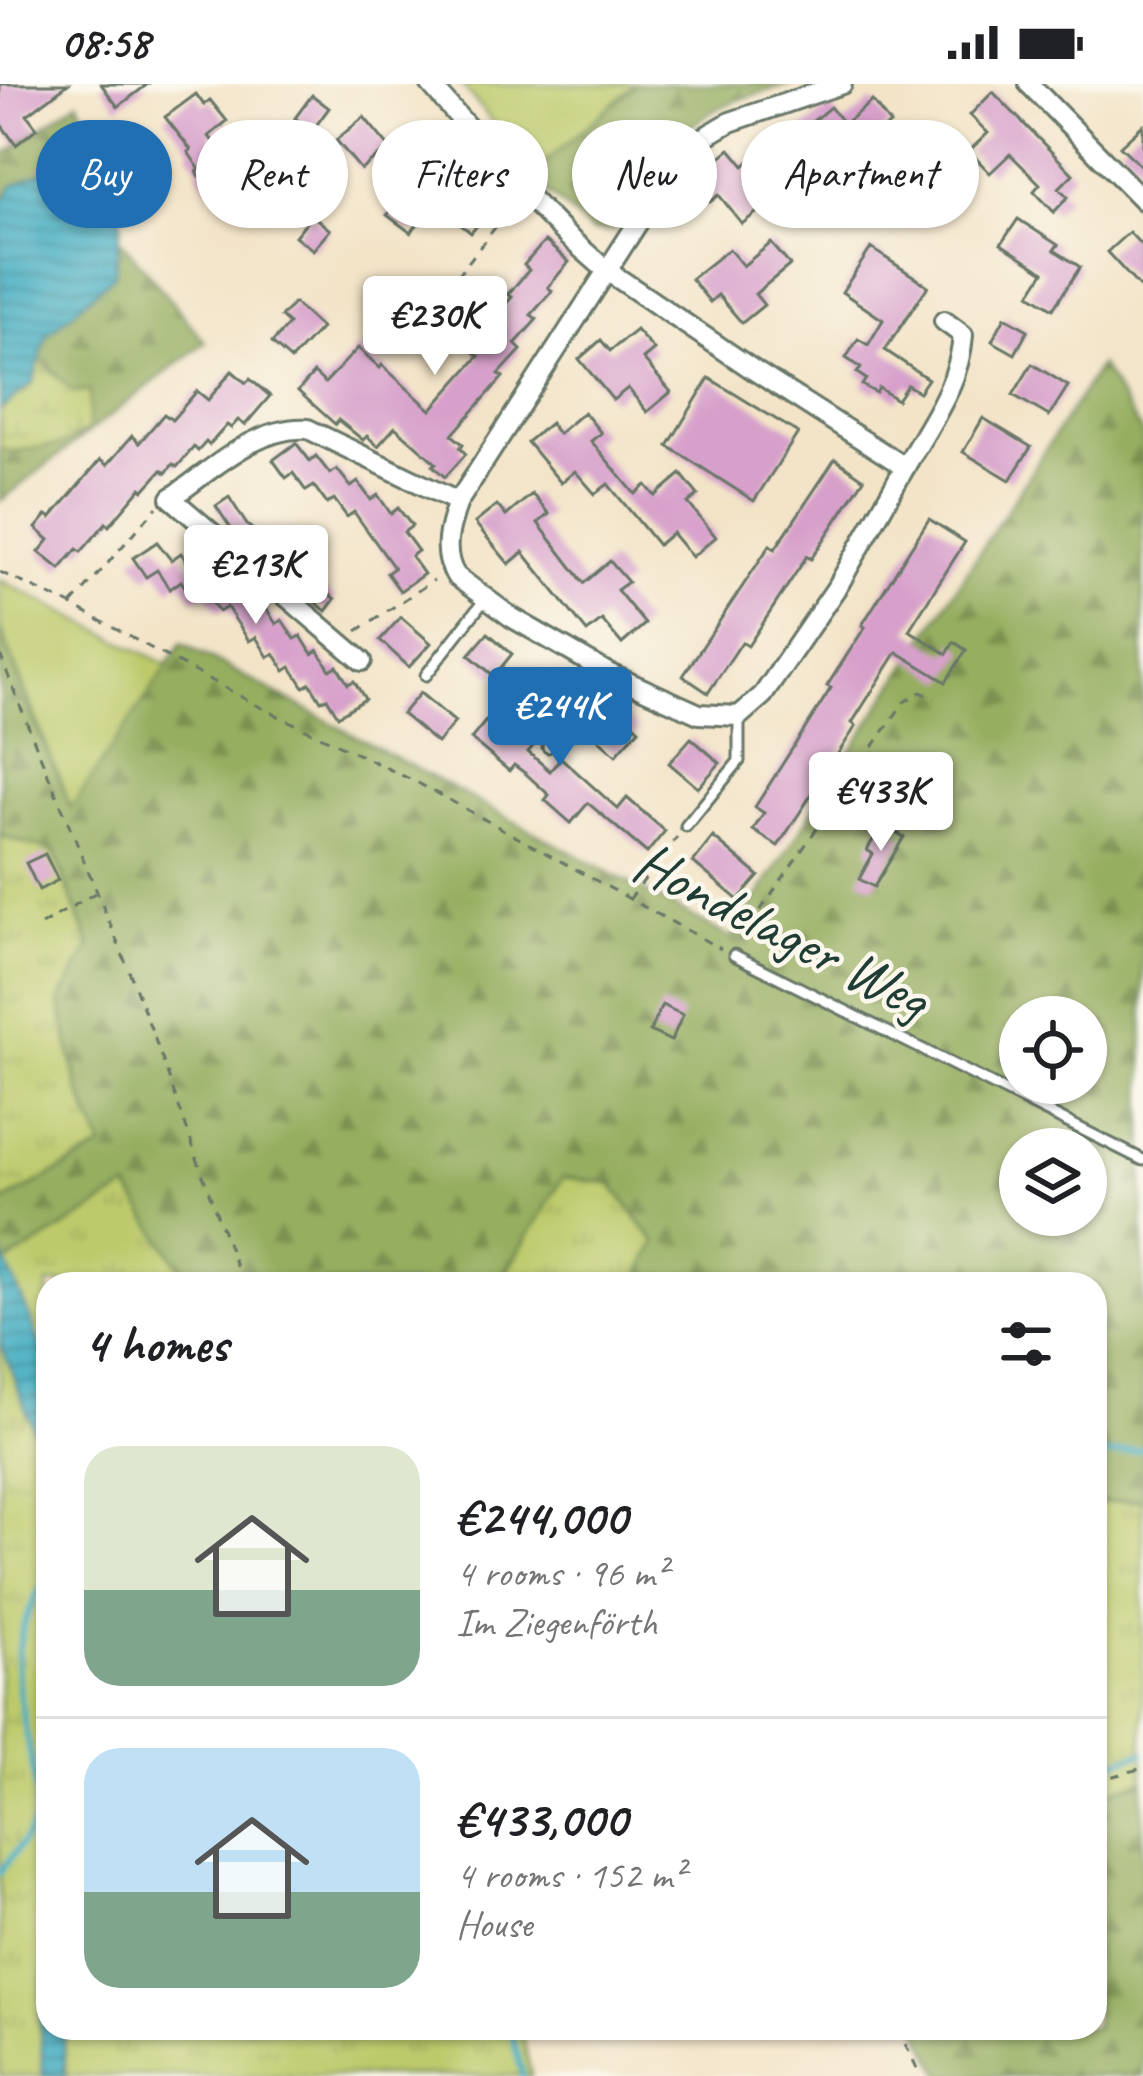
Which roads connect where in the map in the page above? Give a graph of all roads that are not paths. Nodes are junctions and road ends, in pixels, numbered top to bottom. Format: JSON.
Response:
{"nodes":[{"id":1,"x":430,"y":84,"type":"edge"},
{"id":2,"x":842,"y":84,"type":"edge"},
{"id":3,"x":1029,"y":84,"type":"edge"},
{"id":4,"x":1143,"y":200,"type":"edge"},
{"id":5,"x":606,"y":270,"type":"junction"},
{"id":6,"x":944,"y":321,"type":"dead end"},
{"id":7,"x":905,"y":467,"type":"junction"},
{"id":8,"x":458,"y":502,"type":"junction"},
{"id":9,"x":486,"y":598,"type":"junction"},
{"id":10,"x":362,"y":661,"type":"dead end"},
{"id":11,"x":610,"y":674,"type":"junction"},
{"id":12,"x":426,"y":675,"type":"dead end"},
{"id":13,"x":739,"y":716,"type":"junction"},
{"id":14,"x":548,"y":747,"type":"dead end"},
{"id":15,"x":686,"y":826,"type":"road end"},
{"id":16,"x":729,"y":953,"type":"road end"},
{"id":17,"x":1143,"y":1160,"type":"edge"}],
"edges":[{"from":1,"to":5,"type":"street"},
{"from":2,"to":5,"type":"street"},
{"from":3,"to":4,"type":"street"},
{"from":5,"to":7,"type":"street"},
{"from":5,"to":8,"type":"street"},
{"from":6,"to":7,"type":"street"},
{"from":7,"to":13,"type":"street"},
{"from":8,"to":9,"type":"street"},
{"from":8,"to":10,"type":"street"},
{"from":9,"to":11,"type":"street"},
{"from":9,"to":12,"type":"lane"},
{"from":11,"to":13,"type":"street"},
{"from":11,"to":14,"type":"lane"},
{"from":13,"to":15,"type":"lane"},
{"from":16,"to":17,"type":"lane","name":"Hondelager Weg"}]}
